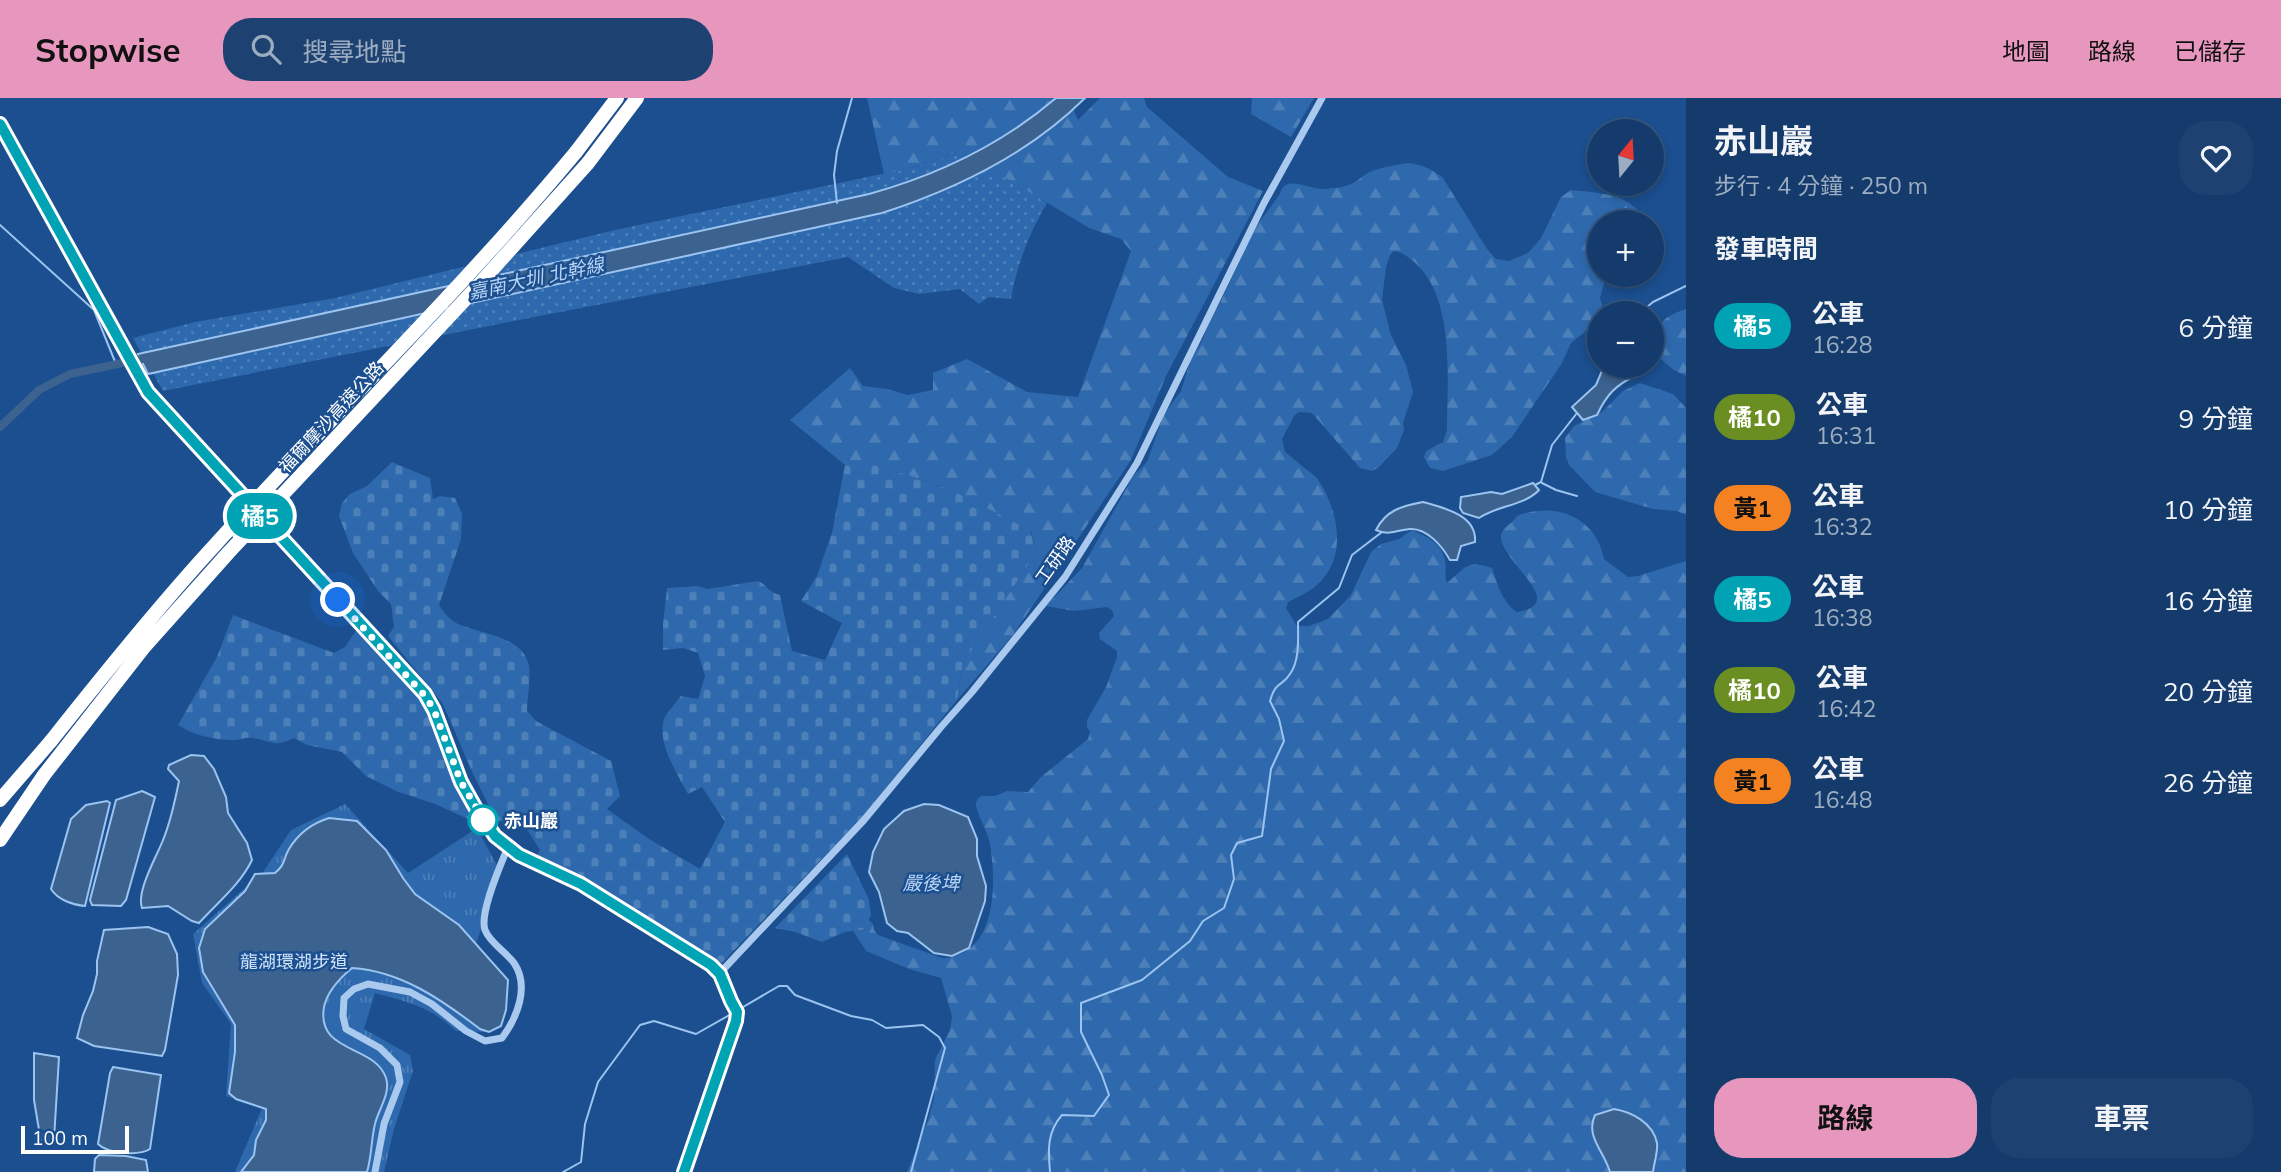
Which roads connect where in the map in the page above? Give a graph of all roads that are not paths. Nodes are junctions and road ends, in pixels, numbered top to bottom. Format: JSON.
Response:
{"nodes":[{"id":1,"x":617,"y":98,"type":"edge"},
{"id":2,"x":637,"y":98,"type":"edge"},
{"id":3,"x":1322,"y":98,"type":"edge"},
{"id":4,"x":0,"y":124,"type":"edge"},
{"id":5,"x":51,"y":741,"type":"junction"},
{"id":6,"x":44,"y":775,"type":"junction"},
{"id":7,"x":0,"y":787,"type":"edge"},
{"id":8,"x":0,"y":800,"type":"edge"},
{"id":9,"x":0,"y":828,"type":"edge"},
{"id":10,"x":0,"y":840,"type":"edge"},
{"id":11,"x":508,"y":847,"type":"junction"},
{"id":12,"x":720,"y":974,"type":"junction"},
{"id":13,"x":375,"y":1172,"type":"edge"},
{"id":14,"x":684,"y":1172,"type":"edge"}],
"edges":[{"from":1,"to":5,"type":"highway","name":"福爾摩沙高速公路","bridge":true},
{"from":2,"to":6,"type":"highway","name":"福爾摩沙高速公路","bridge":true},
{"from":3,"to":12,"type":"street","name":"工研路"},
{"from":4,"to":11,"type":"street"},
{"from":5,"to":7,"type":"highway"},
{"from":5,"to":8,"type":"highway","name":"福爾摩沙高速公路"},
{"from":6,"to":9,"type":"highway","name":"福爾摩沙高速公路"},
{"from":6,"to":10,"type":"highway"},
{"from":11,"to":12,"type":"street"},
{"from":11,"to":13,"type":"street"},
{"from":12,"to":14,"type":"street"}]}
